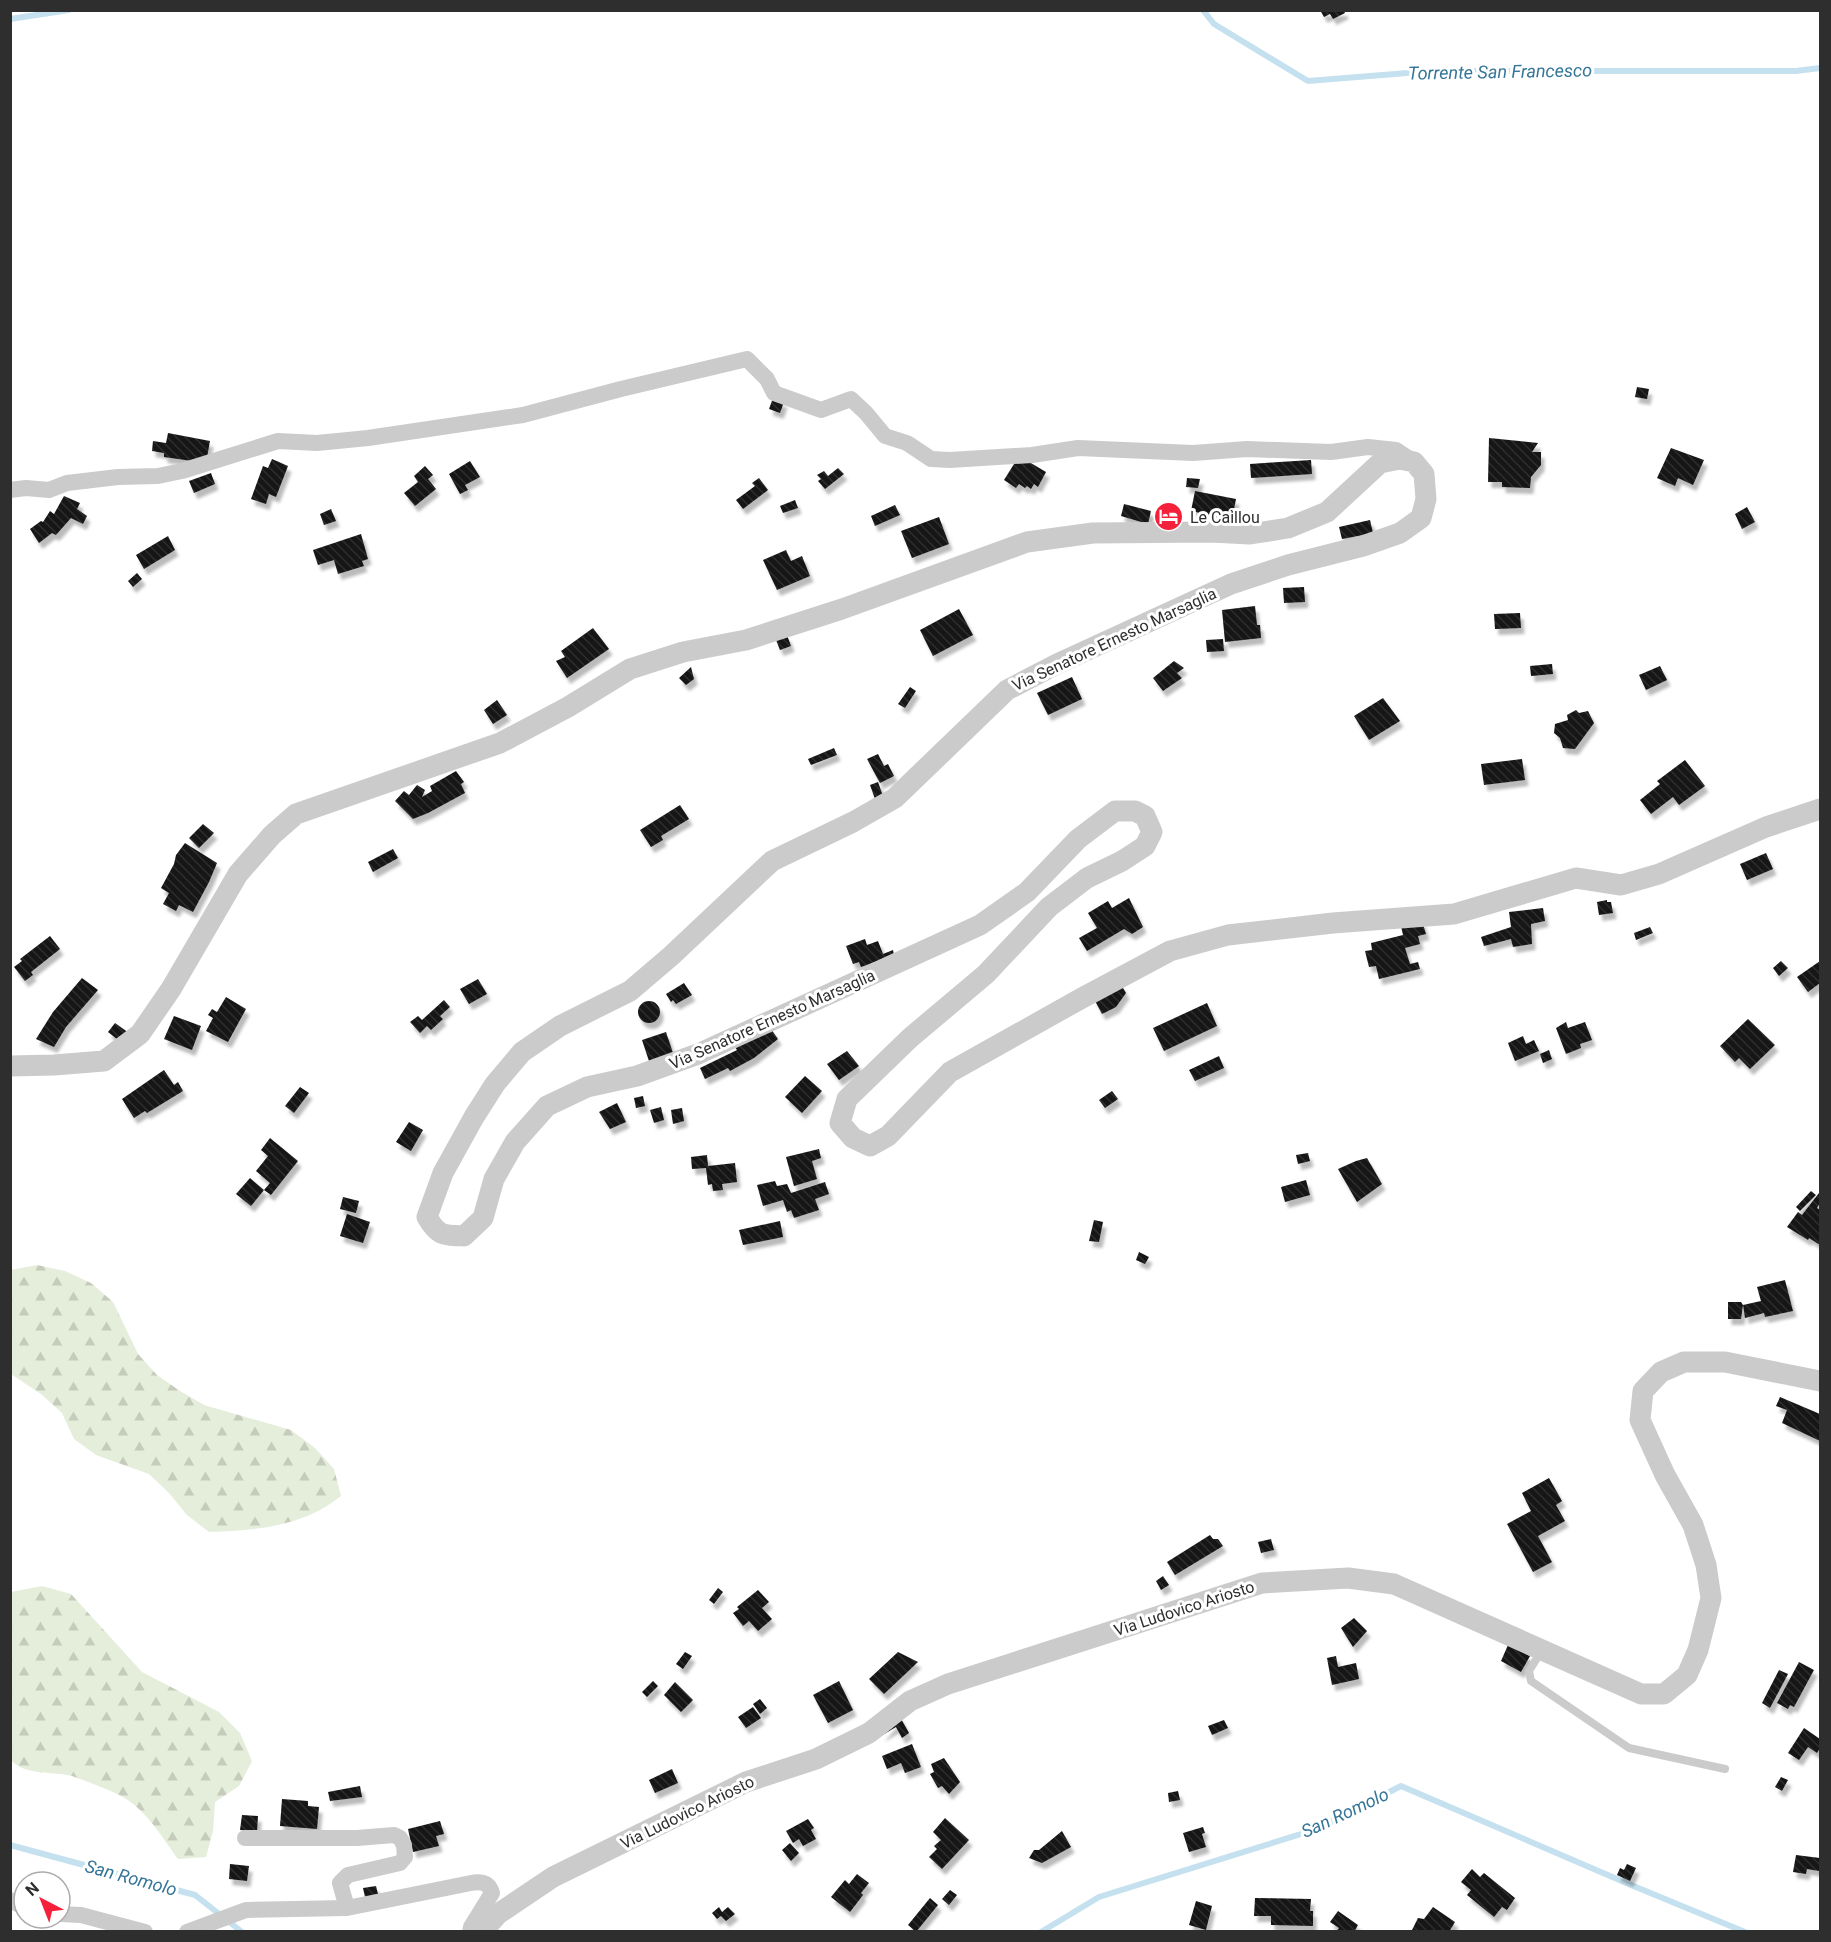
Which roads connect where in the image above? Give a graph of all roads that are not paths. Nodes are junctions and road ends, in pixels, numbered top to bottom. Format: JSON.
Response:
{"nodes":[{"id":1,"x":1414,"y":462,"type":"junction"},
{"id":2,"x":10,"y":490,"type":"edge"},
{"id":3,"x":1821,"y":809,"type":"edge"},
{"id":4,"x":10,"y":1066,"type":"edge"},
{"id":5,"x":1821,"y":1381,"type":"edge"},
{"id":6,"x":1542,"y":1650,"type":"junction"},
{"id":7,"x":1725,"y":1769,"type":"dead end"},
{"id":8,"x":245,"y":1838,"type":"dead end"},
{"id":9,"x":347,"y":1908,"type":"junction"},
{"id":10,"x":72,"y":1915,"type":"edge"},
{"id":11,"x":145,"y":1932,"type":"edge"},
{"id":12,"x":187,"y":1932,"type":"edge"},
{"id":13,"x":470,"y":1932,"type":"edge"},
{"id":14,"x":482,"y":1932,"type":"edge"}],
"edges":[{"from":1,"to":2,"type":"street"},
{"from":1,"to":3,"type":"street","name":"Via Senatore Ernesto Marsaglia"},
{"from":1,"to":4,"type":"street"},
{"from":5,"to":6,"type":"street","name":"Via Ludovico Ariosto"},
{"from":6,"to":7,"type":"lane"},
{"from":6,"to":14,"type":"street","name":"Via Ludovico Ariosto"},
{"from":8,"to":9,"type":"street"},
{"from":9,"to":12,"type":"street"},
{"from":9,"to":13,"type":"street"},
{"from":10,"to":11,"type":"street"}]}
